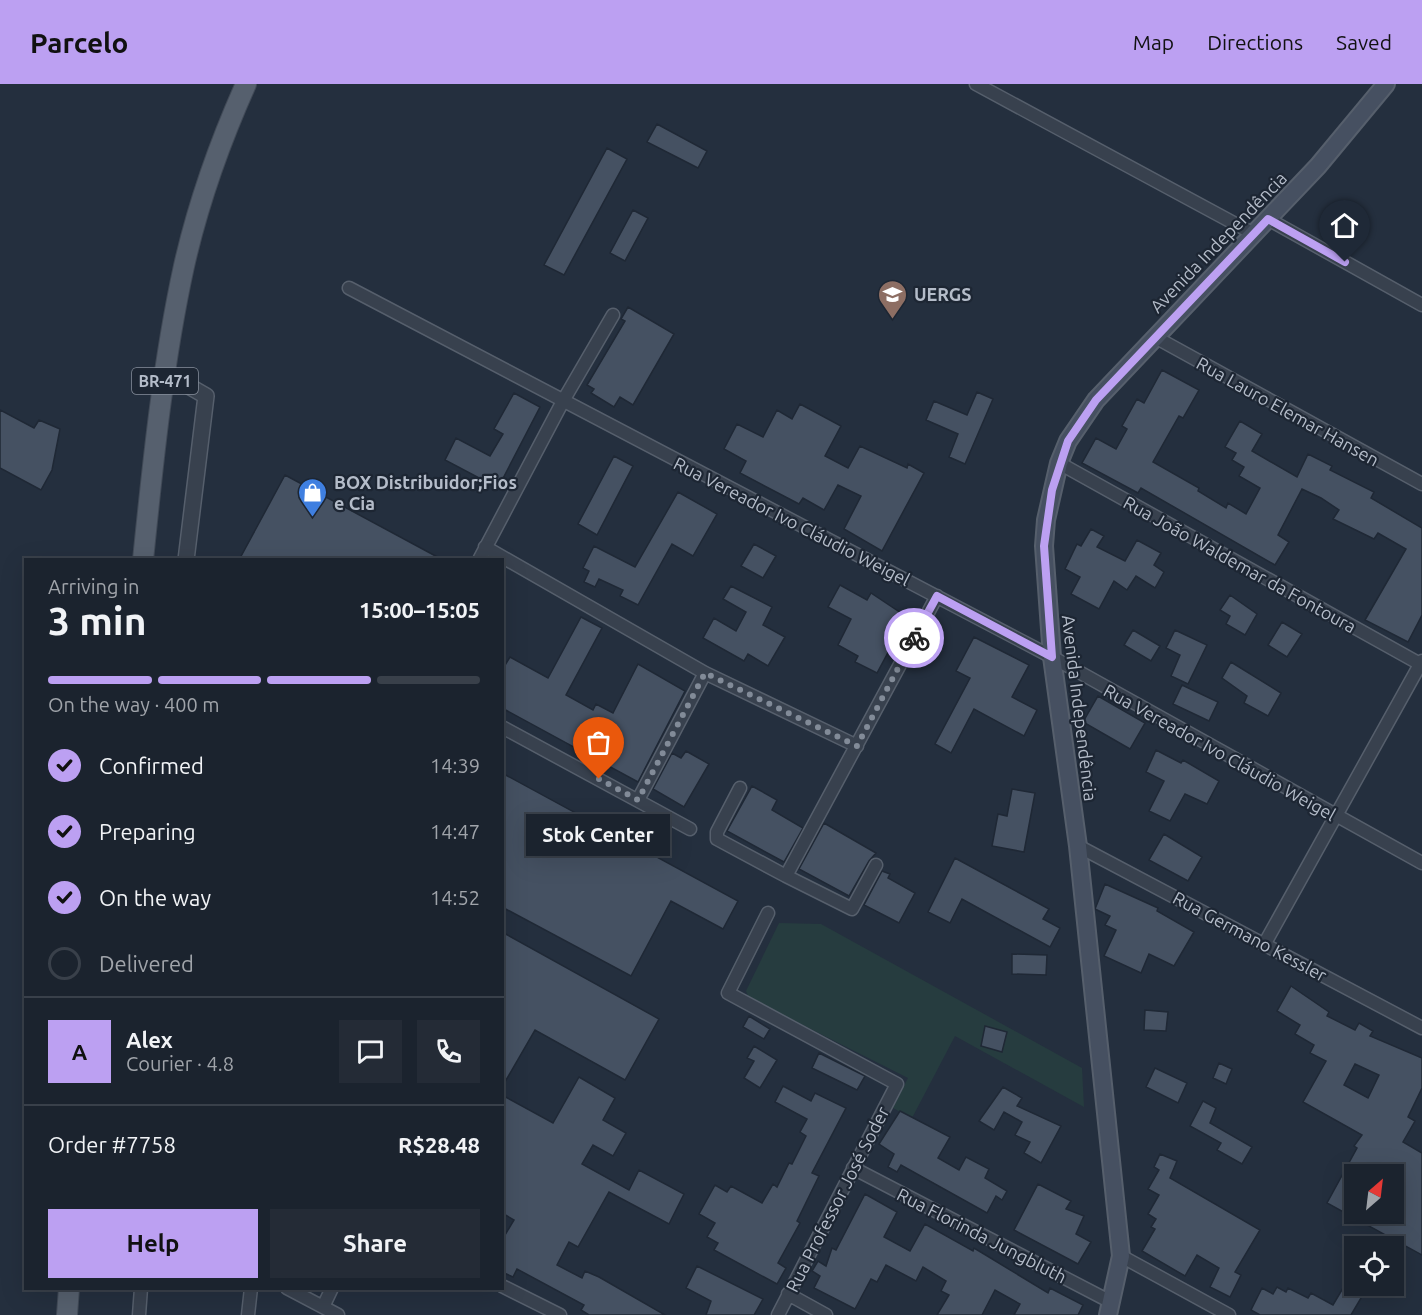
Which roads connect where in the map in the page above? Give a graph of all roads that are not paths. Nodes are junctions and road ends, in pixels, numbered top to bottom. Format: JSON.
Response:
{"nodes":[{"id":1,"x":246,"y":84,"type":"edge"},
{"id":2,"x":976,"y":84,"type":"edge"},
{"id":3,"x":1386,"y":84,"type":"edge"},
{"id":4,"x":1268,"y":219,"type":"junction"},
{"id":5,"x":1254,"y":234,"type":"junction"},
{"id":6,"x":349,"y":288,"type":"dead end"},
{"id":7,"x":1422,"y":305,"type":"edge"},
{"id":8,"x":613,"y":315,"type":"dead end"},
{"id":9,"x":1155,"y":337,"type":"junction"},
{"id":10,"x":166,"y":374,"type":"junction"},
{"id":11,"x":562,"y":401,"type":"junction"},
{"id":12,"x":1059,"y":463,"type":"junction"},
{"id":13,"x":1422,"y":484,"type":"edge"},
{"id":14,"x":485,"y":547,"type":"junction"},
{"id":15,"x":143,"y":558,"type":"edge"},
{"id":16,"x":186,"y":558,"type":"edge"},
{"id":17,"x":480,"y":558,"type":"edge"},
{"id":18,"x":937,"y":596,"type":"junction"},
{"id":19,"x":1052,"y":657,"type":"junction"},
{"id":20,"x":1421,"y":663,"type":"edge"},
{"id":21,"x":705,"y":673,"type":"junction"},
{"id":22,"x":504,"y":728,"type":"edge"},
{"id":23,"x":857,"y":746,"type":"junction"},
{"id":24,"x":740,"y":788,"type":"dead end"},
{"id":25,"x":638,"y":800,"type":"junction"},
{"id":26,"x":1334,"y":816,"type":"junction"},
{"id":27,"x":690,"y":829,"type":"dead end"},
{"id":28,"x":1078,"y":846,"type":"junction"},
{"id":29,"x":1422,"y":863,"type":"edge"},
{"id":30,"x":876,"y":865,"type":"dead end"},
{"id":31,"x":786,"y":876,"type":"junction"},
{"id":32,"x":768,"y":912,"type":"dead end"},
{"id":33,"x":1265,"y":943,"type":"junction"},
{"id":34,"x":1422,"y":1028,"type":"edge"},
{"id":35,"x":853,"y":1168,"type":"junction"},
{"id":36,"x":1121,"y":1256,"type":"junction"},
{"id":37,"x":504,"y":1287,"type":"edge"},
{"id":38,"x":69,"y":1290,"type":"edge"},
{"id":39,"x":141,"y":1290,"type":"edge"},
{"id":40,"x":251,"y":1290,"type":"edge"},
{"id":41,"x":291,"y":1290,"type":"edge"},
{"id":42,"x":331,"y":1290,"type":"edge"},
{"id":43,"x":788,"y":1294,"type":"junction"},
{"id":44,"x":322,"y":1307,"type":"junction"},
{"id":45,"x":1110,"y":1309,"type":"edge"},
{"id":46,"x":545,"y":1311,"type":"edge"},
{"id":47,"x":67,"y":1315,"type":"edge"},
{"id":48,"x":139,"y":1315,"type":"edge"},
{"id":49,"x":248,"y":1315,"type":"edge"},
{"id":50,"x":338,"y":1315,"type":"edge"},
{"id":51,"x":560,"y":1315,"type":"edge"},
{"id":52,"x":778,"y":1315,"type":"edge"},
{"id":53,"x":826,"y":1315,"type":"edge"},
{"id":54,"x":1229,"y":1315,"type":"edge"}],
"edges":[{"from":1,"to":10,"type":"main road","number":"BR-471"},
{"from":2,"to":5,"type":"street"},
{"from":3,"to":4,"type":"main road","name":"Avenida Independência"},
{"from":4,"to":5,"type":"main road","name":"Avenida Independência"},
{"from":4,"to":7,"type":"street"},
{"from":5,"to":9,"type":"main road","name":"Avenida Independência"},
{"from":6,"to":11,"type":"street","name":"Rua Vereador Ivo Cláudio Weigel"},
{"from":8,"to":11,"type":"street"},
{"from":9,"to":12,"type":"main road","name":"Avenida Independência"},
{"from":9,"to":13,"type":"street","name":"Rua Lauro Elemar Hansen"},
{"from":10,"to":15,"type":"main road","number":"BR-471"},
{"from":10,"to":16,"type":"street"},
{"from":11,"to":14,"type":"street"},
{"from":11,"to":18,"type":"street","name":"Rua Vereador Ivo Cláudio Weigel"},
{"from":12,"to":19,"type":"main road","name":"Avenida Independência"},
{"from":12,"to":20,"type":"street","name":"Rua João Waldemar da Fontoura"},
{"from":14,"to":17,"type":"street"},
{"from":14,"to":21,"type":"street"},
{"from":18,"to":19,"type":"street","name":"Rua Vereador Ivo Cláudio Weigel"},
{"from":18,"to":23,"type":"street"},
{"from":19,"to":26,"type":"street","name":"Rua Vereador Ivo Cláudio Weigel"},
{"from":19,"to":28,"type":"main road","name":"Avenida Independência"},
{"from":20,"to":26,"type":"street"},
{"from":21,"to":23,"type":"street"},
{"from":21,"to":25,"type":"street"},
{"from":22,"to":25,"type":"street"},
{"from":23,"to":31,"type":"street"},
{"from":24,"to":31,"type":"street"},
{"from":25,"to":27,"type":"street"},
{"from":26,"to":29,"type":"street","name":"Rua Vereador Ivo Cláudio Weigel"},
{"from":26,"to":33,"type":"street"},
{"from":28,"to":33,"type":"street","name":"Rua Germano Kessler"},
{"from":28,"to":36,"type":"main road","name":"Avenida Independência"},
{"from":30,"to":31,"type":"street"},
{"from":32,"to":35,"type":"street","name":"Rua Professor José Soder"},
{"from":33,"to":34,"type":"street","name":"Rua Germano Kessler"},
{"from":35,"to":43,"type":"street","name":"Rua Professor José Soder"},
{"from":35,"to":45,"type":"street","name":"Rua Florinda Jungbluth"},
{"from":36,"to":45,"type":"main road","name":"Avenida Independência"},
{"from":36,"to":54,"type":"street"},
{"from":37,"to":46,"type":"street"},
{"from":38,"to":47,"type":"main road"},
{"from":39,"to":48,"type":"street"},
{"from":40,"to":49,"type":"street"},
{"from":41,"to":44,"type":"street"},
{"from":42,"to":44,"type":"street"},
{"from":43,"to":52,"type":"street","name":"Rua Professor José Soder"},
{"from":43,"to":53,"type":"street"},
{"from":44,"to":50,"type":"street"},
{"from":46,"to":51,"type":"street"}]}
